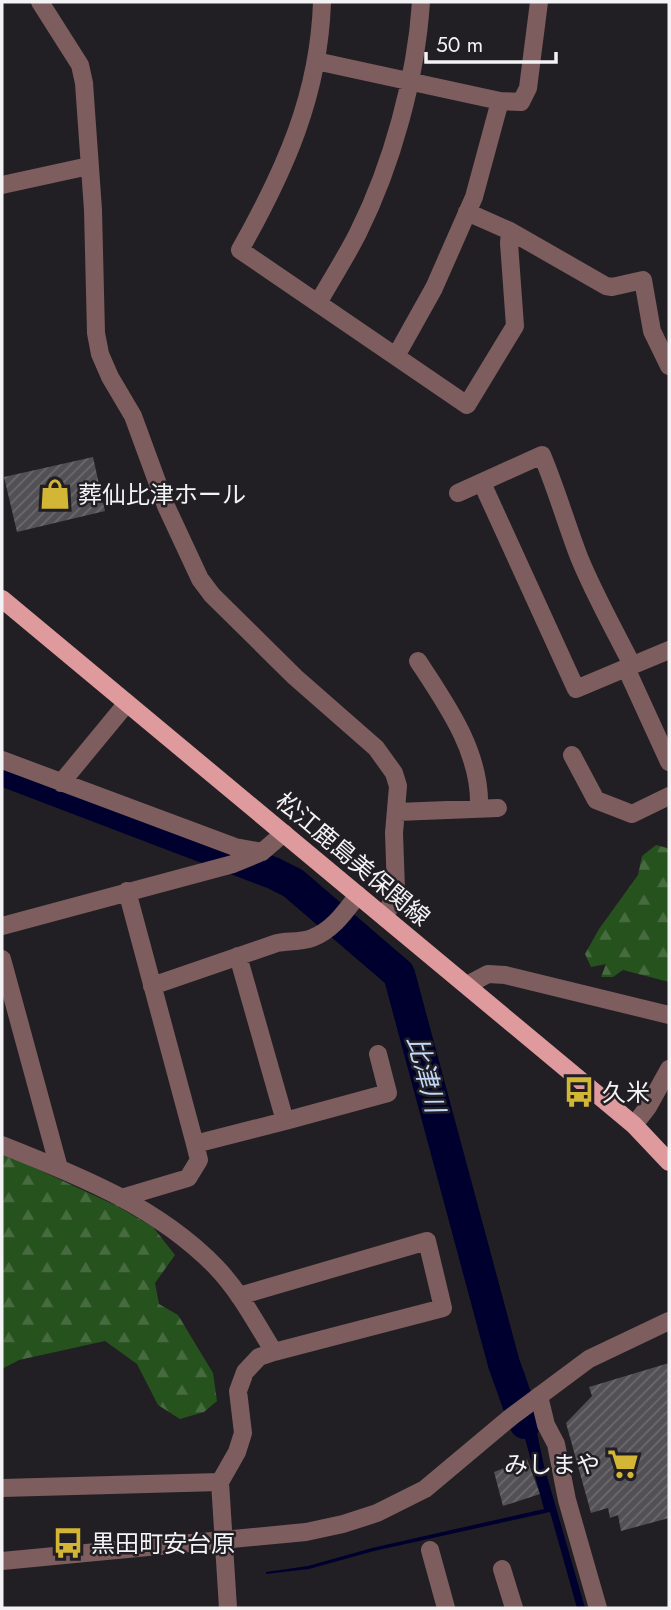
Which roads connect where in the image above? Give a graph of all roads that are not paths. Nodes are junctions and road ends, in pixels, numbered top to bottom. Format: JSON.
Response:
{"nodes":[{"id":1,"x":40,"y":2,"type":"edge"},
{"id":2,"x":322,"y":2,"type":"edge"},
{"id":3,"x":421,"y":2,"type":"edge"},
{"id":4,"x":539,"y":2,"type":"edge"},
{"id":5,"x":316,"y":61,"type":"junction"},
{"id":6,"x":409,"y":81,"type":"junction"},
{"id":7,"x":500,"y":101,"type":"junction"},
{"id":8,"x":89,"y":166,"type":"junction"},
{"id":9,"x":2,"y":185,"type":"edge"},
{"id":10,"x":467,"y":212,"type":"junction"},
{"id":11,"x":510,"y":231,"type":"junction"},
{"id":12,"x":318,"y":303,"type":"junction"},
{"id":13,"x":396,"y":356,"type":"junction"},
{"id":14,"x":669,"y":366,"type":"edge"},
{"id":15,"x":482,"y":483,"type":"junction"},
{"id":16,"x":458,"y":493,"type":"dead end"},
{"id":17,"x":2,"y":599,"type":"edge"},
{"id":18,"x":669,"y":650,"type":"edge"},
{"id":19,"x":418,"y":661,"type":"dead end"},
{"id":20,"x":629,"y":666,"type":"junction"},
{"id":21,"x":127,"y":703,"type":"junction"},
{"id":22,"x":572,"y":755,"type":"dead end"},
{"id":23,"x":2,"y":761,"type":"edge"},
{"id":24,"x":669,"y":762,"type":"edge"},
{"id":25,"x":61,"y":783,"type":"junction"},
{"id":26,"x":669,"y":796,"type":"edge"},
{"id":27,"x":479,"y":807,"type":"junction"},
{"id":28,"x":498,"y":808,"type":"dead end"},
{"id":29,"x":397,"y":812,"type":"junction"},
{"id":30,"x":284,"y":834,"type":"junction"},
{"id":31,"x":258,"y":854,"type":"junction"},
{"id":32,"x":127,"y":891,"type":"junction"},
{"id":33,"x":358,"y":895,"type":"junction"},
{"id":34,"x":385,"y":918,"type":"junction"},
{"id":35,"x":2,"y":926,"type":"edge"},
{"id":36,"x":238,"y":956,"type":"junction"},
{"id":37,"x":2,"y":959,"type":"edge"},
{"id":38,"x":467,"y":985,"type":"junction"},
{"id":39,"x":152,"y":986,"type":"junction"},
{"id":40,"x":669,"y":1015,"type":"edge"},
{"id":41,"x":378,"y":1054,"type":"dead end"},
{"id":42,"x":669,"y":1069,"type":"edge"},
{"id":43,"x":285,"y":1122,"type":"junction"},
{"id":44,"x":634,"y":1125,"type":"junction"},
{"id":45,"x":195,"y":1144,"type":"junction"},
{"id":46,"x":2,"y":1145,"type":"edge"},
{"id":47,"x":669,"y":1162,"type":"edge"},
{"id":48,"x":59,"y":1168,"type":"junction"},
{"id":49,"x":121,"y":1198,"type":"junction"},
{"id":50,"x":239,"y":1296,"type":"junction"},
{"id":51,"x":669,"y":1321,"type":"edge"},
{"id":52,"x":274,"y":1352,"type":"junction"},
{"id":53,"x":538,"y":1397,"type":"junction"},
{"id":54,"x":219,"y":1482,"type":"junction"},
{"id":55,"x":2,"y":1488,"type":"edge"},
{"id":56,"x":224,"y":1540,"type":"junction"},
{"id":57,"x":430,"y":1550,"type":"dead end"},
{"id":58,"x":2,"y":1561,"type":"edge"},
{"id":59,"x":502,"y":1569,"type":"dead end"},
{"id":60,"x":228,"y":1608,"type":"edge"},
{"id":61,"x":446,"y":1608,"type":"edge"},
{"id":62,"x":514,"y":1608,"type":"edge"},
{"id":63,"x":598,"y":1608,"type":"edge"}],
"edges":[{"from":1,"to":8,"type":"street"},
{"from":2,"to":5,"type":"street"},
{"from":3,"to":6,"type":"street"},
{"from":4,"to":7,"type":"street"},
{"from":5,"to":6,"type":"street"},
{"from":5,"to":12,"type":"street"},
{"from":6,"to":7,"type":"street"},
{"from":6,"to":12,"type":"street"},
{"from":7,"to":10,"type":"street"},
{"from":8,"to":9,"type":"street"},
{"from":8,"to":29,"type":"street"},
{"from":10,"to":11,"type":"street"},
{"from":10,"to":13,"type":"street"},
{"from":11,"to":13,"type":"street"},
{"from":11,"to":14,"type":"street"},
{"from":12,"to":13,"type":"street"},
{"from":15,"to":16,"type":"street"},
{"from":15,"to":20,"type":"street"},
{"from":15,"to":20,"type":"street"},
{"from":17,"to":21,"type":"main road","name":"松江鹿島美保関線"},
{"from":18,"to":20,"type":"street"},
{"from":19,"to":27,"type":"street"},
{"from":20,"to":24,"type":"street"},
{"from":21,"to":25,"type":"street"},
{"from":21,"to":30,"type":"main road","name":"松江鹿島美保関線"},
{"from":22,"to":26,"type":"street"},
{"from":23,"to":25,"type":"street"},
{"from":25,"to":31,"type":"street"},
{"from":27,"to":28,"type":"street"},
{"from":27,"to":29,"type":"street"},
{"from":29,"to":34,"type":"street"},
{"from":30,"to":31,"type":"street"},
{"from":30,"to":33,"type":"main road","name":"松江鹿島美保関線"},
{"from":31,"to":32,"type":"street"},
{"from":32,"to":35,"type":"street"},
{"from":32,"to":39,"type":"street"},
{"from":33,"to":34,"type":"main road","name":"松江鹿島美保関線"},
{"from":33,"to":36,"type":"street"},
{"from":34,"to":38,"type":"main road","name":"松江鹿島美保関線"},
{"from":36,"to":39,"type":"street"},
{"from":36,"to":43,"type":"street"},
{"from":37,"to":48,"type":"street"},
{"from":38,"to":40,"type":"street"},
{"from":38,"to":44,"type":"main road","name":"松江鹿島美保関線"},
{"from":39,"to":45,"type":"street"},
{"from":41,"to":43,"type":"street"},
{"from":42,"to":44,"type":"street"},
{"from":43,"to":45,"type":"street"},
{"from":44,"to":47,"type":"main road","name":"松江鹿島美保関線"},
{"from":45,"to":49,"type":"street"},
{"from":46,"to":48,"type":"street"},
{"from":48,"to":49,"type":"street"},
{"from":49,"to":50,"type":"street"},
{"from":50,"to":52,"type":"street"},
{"from":50,"to":52,"type":"street"},
{"from":51,"to":53,"type":"street"},
{"from":52,"to":54,"type":"street"},
{"from":53,"to":56,"type":"street"},
{"from":53,"to":63,"type":"street"},
{"from":54,"to":55,"type":"street"},
{"from":54,"to":56,"type":"street"},
{"from":56,"to":58,"type":"street"},
{"from":56,"to":60,"type":"street"},
{"from":57,"to":61,"type":"street"},
{"from":59,"to":62,"type":"street"}]}
